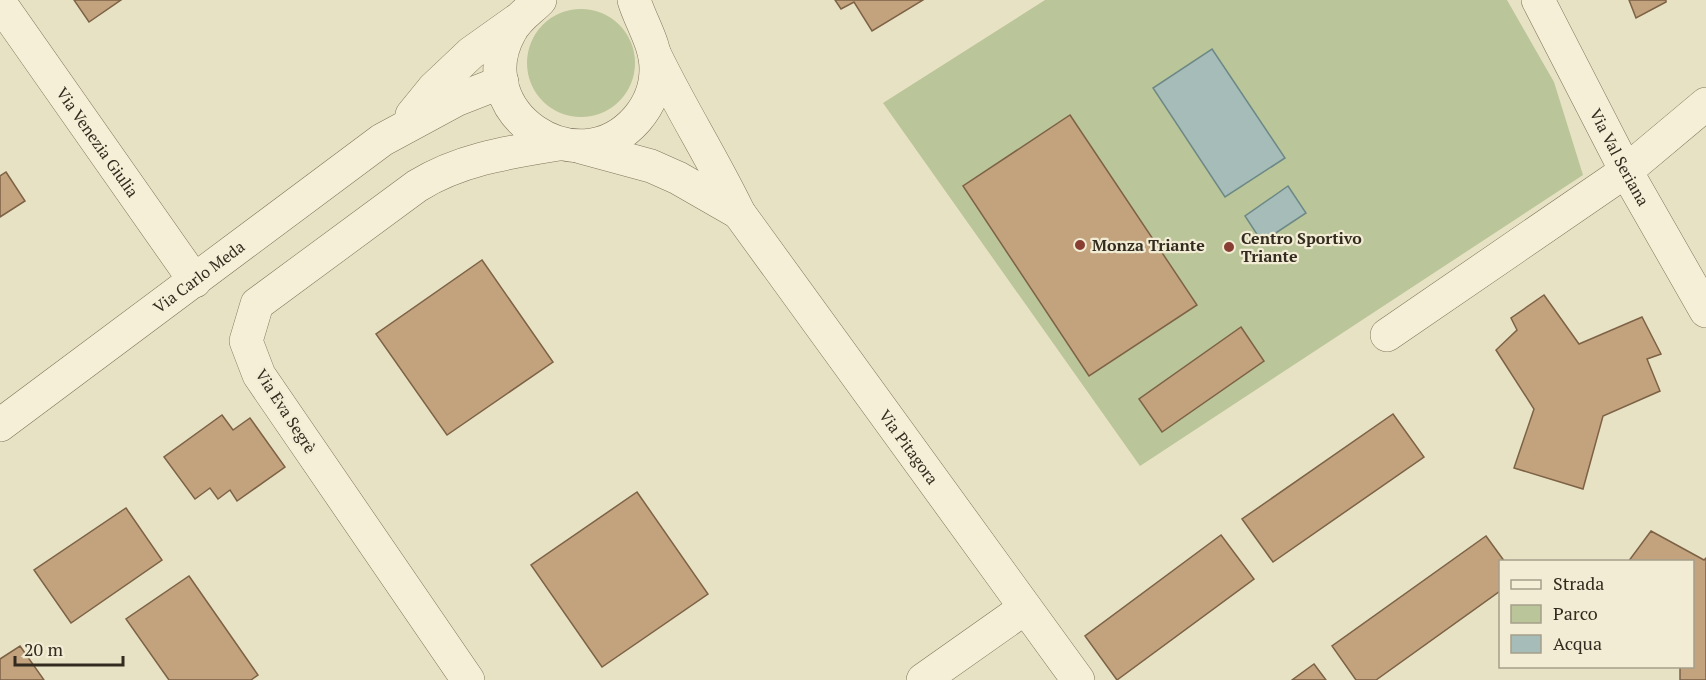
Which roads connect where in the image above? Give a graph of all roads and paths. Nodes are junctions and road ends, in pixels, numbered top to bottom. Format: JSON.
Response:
{"nodes":[{"id":1,"x":614,"y":0,"type":"edge"},
{"id":2,"x":1538,"y":0,"type":"edge"},
{"id":3,"x":0,"y":3,"type":"edge"},
{"id":4,"x":534,"y":6,"type":"edge"},
{"id":5,"x":645,"y":28,"type":"edge"},
{"id":6,"x":502,"y":82,"type":"junction"},
{"id":7,"x":1706,"y":104,"type":"edge"},
{"id":8,"x":398,"y":132,"type":"junction"},
{"id":9,"x":568,"y":145,"type":"junction"},
{"id":10,"x":1626,"y":171,"type":"junction"},
{"id":11,"x":739,"y":213,"type":"junction"},
{"id":12,"x":195,"y":281,"type":"junction"},
{"id":13,"x":1706,"y":310,"type":"edge"},
{"id":14,"x":1387,"y":335,"type":"dead end"},
{"id":15,"x":0,"y":425,"type":"edge"},
{"id":16,"x":1025,"y":608,"type":"junction"},
{"id":17,"x":468,"y":680,"type":"edge"},
{"id":18,"x":923,"y":680,"type":"edge"},
{"id":19,"x":1078,"y":680,"type":"edge"}],
"edges":[{"from":1,"to":5,"type":"street"},
{"from":2,"to":10,"type":"street","name":"Via Val Seriana"},
{"from":3,"to":12,"type":"street","name":"Via Venezia Giulia"},
{"from":4,"to":6,"type":"street","name":"Via Carlo Meda"},
{"from":4,"to":8,"type":"street","name":"Via Carlo Meda"},
{"from":5,"to":9,"type":"street"},
{"from":5,"to":11,"type":"street","name":"Via Pitagora"},
{"from":6,"to":8,"type":"street","name":"Via Carlo Meda"},
{"from":6,"to":9,"type":"street","name":"Via Carlo Meda"},
{"from":7,"to":10,"type":"street"},
{"from":8,"to":12,"type":"street","name":"Via Carlo Meda"},
{"from":9,"to":11,"type":"street","name":"Via Pitagora"},
{"from":9,"to":17,"type":"street","name":"Via Eva Segrè"},
{"from":10,"to":13,"type":"street","name":"Via Val Seriana"},
{"from":10,"to":14,"type":"street"},
{"from":11,"to":16,"type":"street","name":"Via Pitagora"},
{"from":12,"to":15,"type":"street","name":"Via Carlo Meda"},
{"from":16,"to":18,"type":"street"},
{"from":16,"to":19,"type":"street","name":"Via Pitagora"}]}
